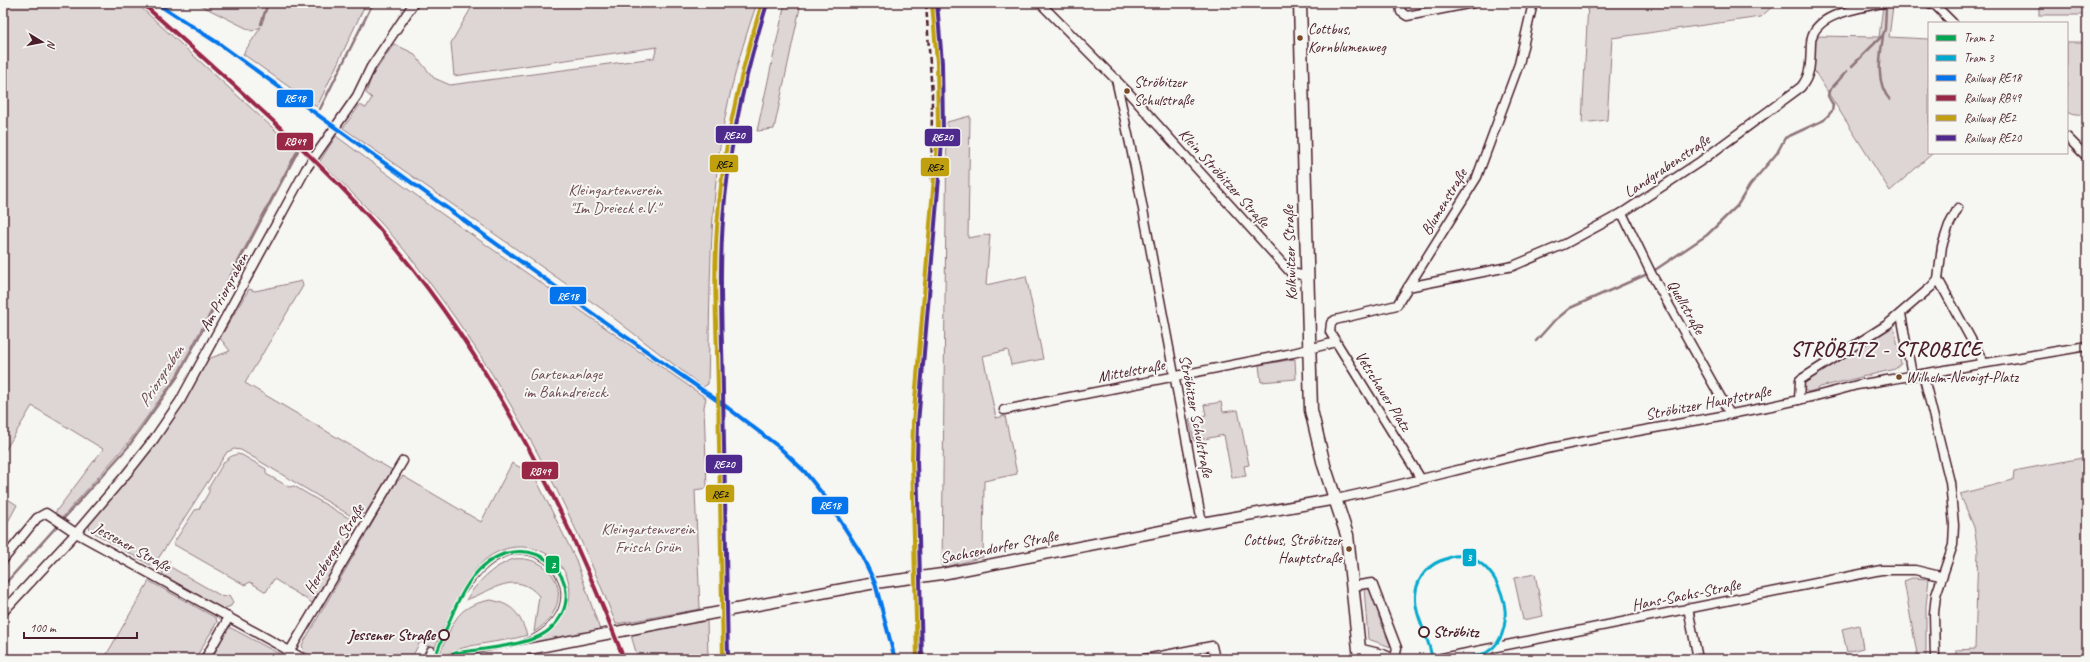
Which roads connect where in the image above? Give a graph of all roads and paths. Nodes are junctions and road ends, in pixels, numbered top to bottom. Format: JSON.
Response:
{"nodes":[{"id":1,"x":414,"y":3,"type":"edge"},
{"id":2,"x":1040,"y":3,"type":"edge"},
{"id":3,"x":1300,"y":3,"type":"edge"},
{"id":4,"x":1400,"y":3,"type":"edge"},
{"id":5,"x":1473,"y":3,"type":"edge"},
{"id":6,"x":1533,"y":3,"type":"edge"},
{"id":7,"x":1884,"y":3,"type":"edge"},
{"id":8,"x":1933,"y":4,"type":"edge"},
{"id":9,"x":1952,"y":22,"type":"edge"},
{"id":10,"x":1116,"y":79,"type":"junction"},
{"id":11,"x":2068,"y":138,"type":"edge"},
{"id":12,"x":2087,"y":157,"type":"edge"},
{"id":13,"x":1958,"y":208,"type":"dead end"},
{"id":14,"x":1622,"y":213,"type":"junction"},
{"id":15,"x":1307,"y":276,"type":"junction"},
{"id":16,"x":1938,"y":279,"type":"junction"},
{"id":17,"x":1408,"y":287,"type":"junction"},
{"id":18,"x":1901,"y":314,"type":"junction"},
{"id":19,"x":1336,"y":342,"type":"junction"},
{"id":20,"x":2087,"y":346,"type":"edge"},
{"id":21,"x":1309,"y":349,"type":"junction"},
{"id":22,"x":1984,"y":363,"type":"junction"},
{"id":23,"x":1923,"y":374,"type":"junction"},
{"id":24,"x":1912,"y":375,"type":"junction"},
{"id":25,"x":1175,"y":377,"type":"junction"},
{"id":26,"x":1799,"y":400,"type":"junction"},
{"id":27,"x":1004,"y":410,"type":"dead end"},
{"id":28,"x":1730,"y":414,"type":"junction"},
{"id":29,"x":403,"y":462,"type":"dead end"},
{"id":30,"x":1421,"y":479,"type":"junction"},
{"id":31,"x":1336,"y":499,"type":"junction"},
{"id":32,"x":1202,"y":523,"type":"junction"},
{"id":33,"x":76,"y":533,"type":"junction"},
{"id":34,"x":3,"y":560,"type":"edge"},
{"id":35,"x":1940,"y":576,"type":"junction"},
{"id":36,"x":1352,"y":586,"type":"junction"},
{"id":37,"x":1688,"y":608,"type":"junction"},
{"id":38,"x":3,"y":612,"type":"edge"},
{"id":39,"x":229,"y":617,"type":"junction"},
{"id":40,"x":290,"y":651,"type":"junction"},
{"id":41,"x":431,"y":651,"type":"dead end"},
{"id":42,"x":1359,"y":653,"type":"edge"},
{"id":43,"x":205,"y":659,"type":"edge"},
{"id":44,"x":285,"y":659,"type":"edge"},
{"id":45,"x":304,"y":659,"type":"edge"},
{"id":46,"x":427,"y":659,"type":"edge"},
{"id":47,"x":478,"y":659,"type":"edge"},
{"id":48,"x":1145,"y":659,"type":"edge"},
{"id":49,"x":1215,"y":659,"type":"edge"},
{"id":50,"x":1395,"y":659,"type":"edge"},
{"id":51,"x":1437,"y":659,"type":"edge"},
{"id":52,"x":1698,"y":659,"type":"edge"},
{"id":53,"x":1934,"y":659,"type":"edge"}],
"edges":[{"from":1,"to":33,"type":"street","name":"Am Priorgraben"},
{"from":2,"to":10,"type":"street","name":"Klein Ströbitzer Straße"},
{"from":3,"to":15,"type":"main road","name":"Kolkwitzer Straße"},
{"from":4,"to":5,"type":"street"},
{"from":6,"to":17,"type":"street","name":"Blumenstraße"},
{"from":7,"to":14,"type":"street","name":"Landgrabenstraße"},
{"from":8,"to":9,"type":"street"},
{"from":10,"to":15,"type":"street","name":"Klein Ströbitzer Straße"},
{"from":10,"to":25,"type":"street","name":"Ströbitzer Schulstraße"},
{"from":11,"to":12,"type":"street"},
{"from":13,"to":16,"type":"street"},
{"from":14,"to":17,"type":"street","name":"Landgrabenstraße"},
{"from":14,"to":28,"type":"street","name":"Quellstraße"},
{"from":15,"to":21,"type":"main road","name":"Kolkwitzer Straße"},
{"from":16,"to":18,"type":"street"},
{"from":16,"to":22,"type":"street"},
{"from":17,"to":19,"type":"street","name":"Blumenstraße"},
{"from":18,"to":24,"type":"street"},
{"from":18,"to":26,"type":"street"},
{"from":19,"to":21,"type":"street","name":"Vetschauer Platz"},
{"from":19,"to":30,"type":"street","name":"Vetschauer Platz"},
{"from":20,"to":22,"type":"street","name":"Ströbitzer Hauptstraße"},
{"from":21,"to":25,"type":"street","name":"Mittelstraße"},
{"from":21,"to":31,"type":"main road","name":"Kolkwitzer Straße"},
{"from":22,"to":23,"type":"street","name":"Ströbitzer Hauptstraße"},
{"from":23,"to":24,"type":"street","name":"Ströbitzer Hauptstraße"},
{"from":23,"to":35,"type":"street"},
{"from":24,"to":26,"type":"street","name":"Ströbitzer Hauptstraße"},
{"from":25,"to":27,"type":"street","name":"Mittelstraße"},
{"from":25,"to":32,"type":"street","name":"Ströbitzer Schulstraße"},
{"from":26,"to":28,"type":"street","name":"Ströbitzer Hauptstraße"},
{"from":28,"to":30,"type":"street","name":"Ströbitzer Hauptstraße"},
{"from":29,"to":40,"type":"street","name":"Herzberger Straße"},
{"from":30,"to":31,"type":"street","name":"Ströbitzer Hauptstraße"},
{"from":31,"to":32,"type":"street","name":"Sachsendorfer Straße"},
{"from":31,"to":36,"type":"main road","name":"Kolkwitzer Straße"},
{"from":32,"to":47,"type":"street","name":"Sachsendorfer Straße"},
{"from":33,"to":34,"type":"street","name":"Jessener Straße"},
{"from":33,"to":38,"type":"street","name":"Am Priorgraben"},
{"from":33,"to":39,"type":"street","name":"Jessener Straße"},
{"from":35,"to":37,"type":"street","name":"Hans-Sachs-Straße"},
{"from":35,"to":53,"type":"street"},
{"from":36,"to":42,"type":"main road","name":"Kolkwitzer Straße"},
{"from":36,"to":50,"type":"street"},
{"from":37,"to":51,"type":"street","name":"Hans-Sachs-Straße"},
{"from":37,"to":52,"type":"street"},
{"from":39,"to":40,"type":"street","name":"Jessener Straße"},
{"from":39,"to":43,"type":"street"},
{"from":40,"to":44,"type":"street"},
{"from":40,"to":45,"type":"street","name":"Jessener Straße"},
{"from":41,"to":46,"type":"street"},
{"from":42,"to":50,"type":"street"},
{"from":48,"to":49,"type":"street"}]}
